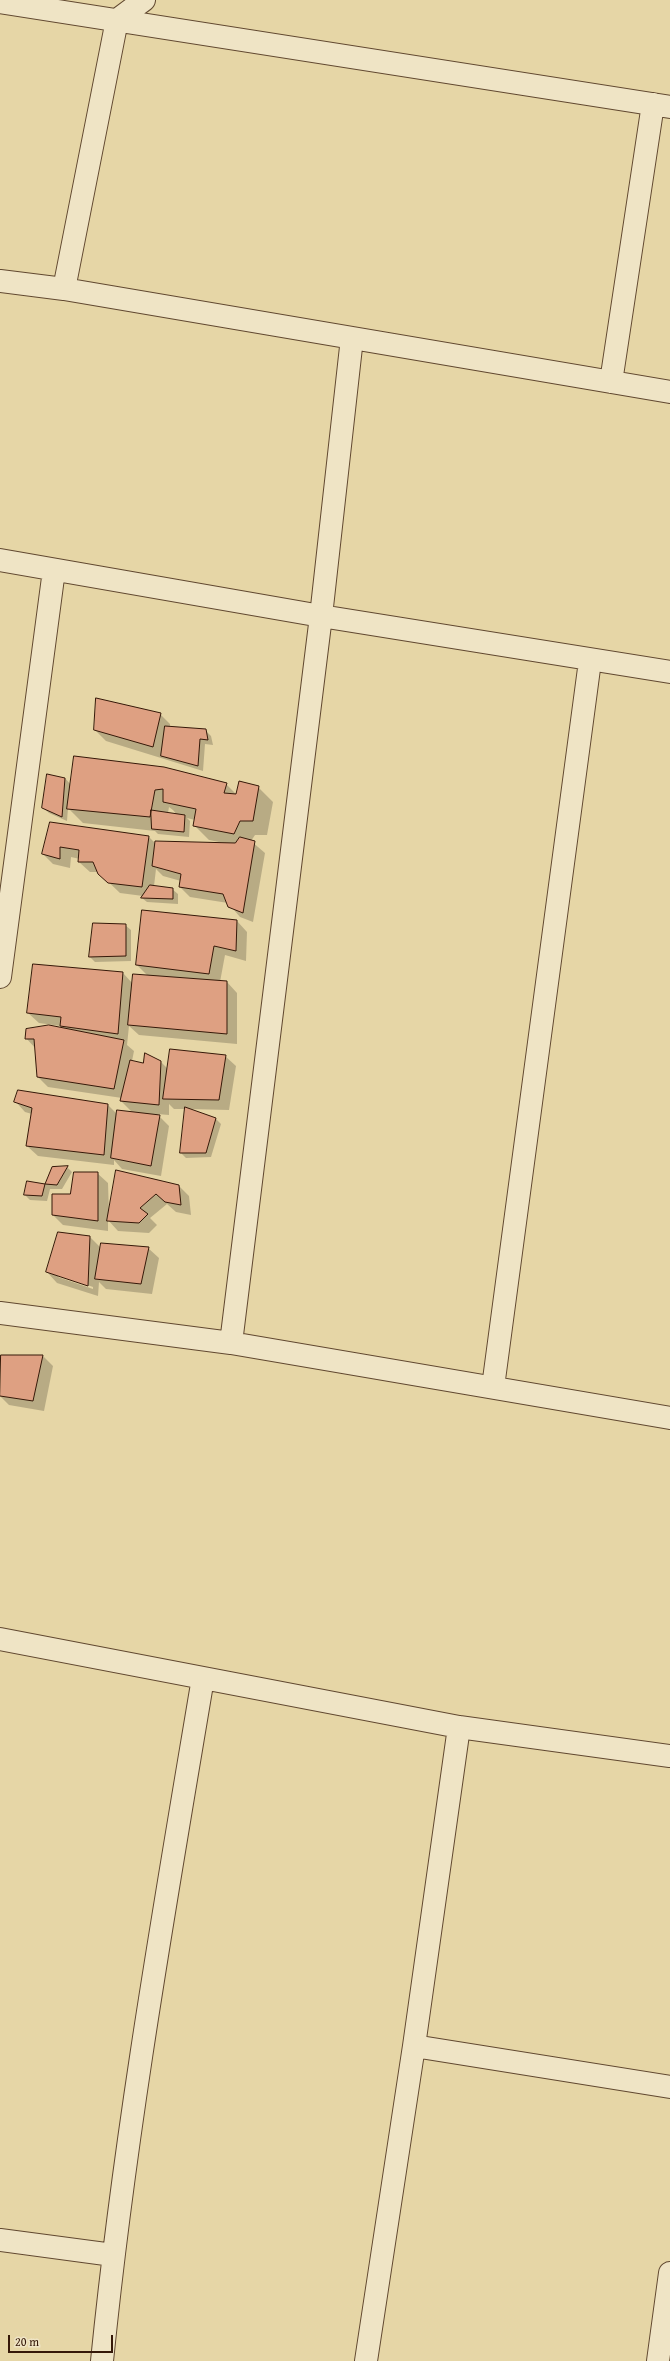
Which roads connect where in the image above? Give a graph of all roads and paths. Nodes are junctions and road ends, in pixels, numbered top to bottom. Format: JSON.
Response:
{"nodes":[{"id":1,"x":144,"y":0,"type":"edge"},
{"id":2,"x":0,"y":2,"type":"edge"},
{"id":3,"x":118,"y":20,"type":"junction"},
{"id":4,"x":661,"y":106,"type":"edge"},
{"id":5,"x":0,"y":281,"type":"edge"},
{"id":6,"x":64,"y":289,"type":"junction"},
{"id":7,"x":352,"y":338,"type":"junction"},
{"id":8,"x":611,"y":382,"type":"junction"},
{"id":9,"x":670,"y":392,"type":"edge"},
{"id":10,"x":0,"y":560,"type":"edge"},
{"id":11,"x":54,"y":570,"type":"junction"},
{"id":12,"x":321,"y":616,"type":"junction"},
{"id":13,"x":590,"y":661,"type":"junction"},
{"id":14,"x":670,"y":672,"type":"edge"},
{"id":15,"x":0,"y":977,"type":"edge"},
{"id":16,"x":0,"y":1313,"type":"edge"},
{"id":17,"x":231,"y":1343,"type":"junction"},
{"id":18,"x":494,"y":1386,"type":"junction"},
{"id":19,"x":670,"y":1418,"type":"edge"},
{"id":20,"x":0,"y":1639,"type":"edge"},
{"id":21,"x":203,"y":1678,"type":"junction"},
{"id":22,"x":459,"y":1727,"type":"junction"},
{"id":23,"x":670,"y":1756,"type":"edge"},
{"id":24,"x":414,"y":2046,"type":"junction"},
{"id":25,"x":670,"y":2087,"type":"edge"},
{"id":26,"x":0,"y":2240,"type":"edge"},
{"id":27,"x":113,"y":2256,"type":"junction"},
{"id":28,"x":670,"y":2273,"type":"edge"},
{"id":29,"x":662,"y":2357,"type":"edge"},
{"id":30,"x":102,"y":2361,"type":"edge"},
{"id":31,"x":366,"y":2361,"type":"edge"}],
"edges":[{"from":1,"to":3,"type":"street"},
{"from":2,"to":3,"type":"street"},
{"from":3,"to":4,"type":"street"},
{"from":3,"to":6,"type":"street"},
{"from":4,"to":8,"type":"street"},
{"from":5,"to":6,"type":"street"},
{"from":6,"to":7,"type":"street"},
{"from":7,"to":8,"type":"street"},
{"from":7,"to":12,"type":"street"},
{"from":8,"to":9,"type":"street"},
{"from":10,"to":11,"type":"street"},
{"from":11,"to":12,"type":"street"},
{"from":11,"to":15,"type":"street"},
{"from":12,"to":13,"type":"street"},
{"from":12,"to":17,"type":"street"},
{"from":13,"to":14,"type":"street"},
{"from":13,"to":18,"type":"street"},
{"from":16,"to":17,"type":"street"},
{"from":17,"to":18,"type":"street"},
{"from":18,"to":19,"type":"street"},
{"from":20,"to":21,"type":"street"},
{"from":21,"to":22,"type":"street"},
{"from":21,"to":27,"type":"street"},
{"from":22,"to":23,"type":"street"},
{"from":22,"to":24,"type":"street"},
{"from":24,"to":25,"type":"street"},
{"from":24,"to":31,"type":"street"},
{"from":26,"to":27,"type":"street"},
{"from":27,"to":30,"type":"street"},
{"from":28,"to":29,"type":"street"}]}
